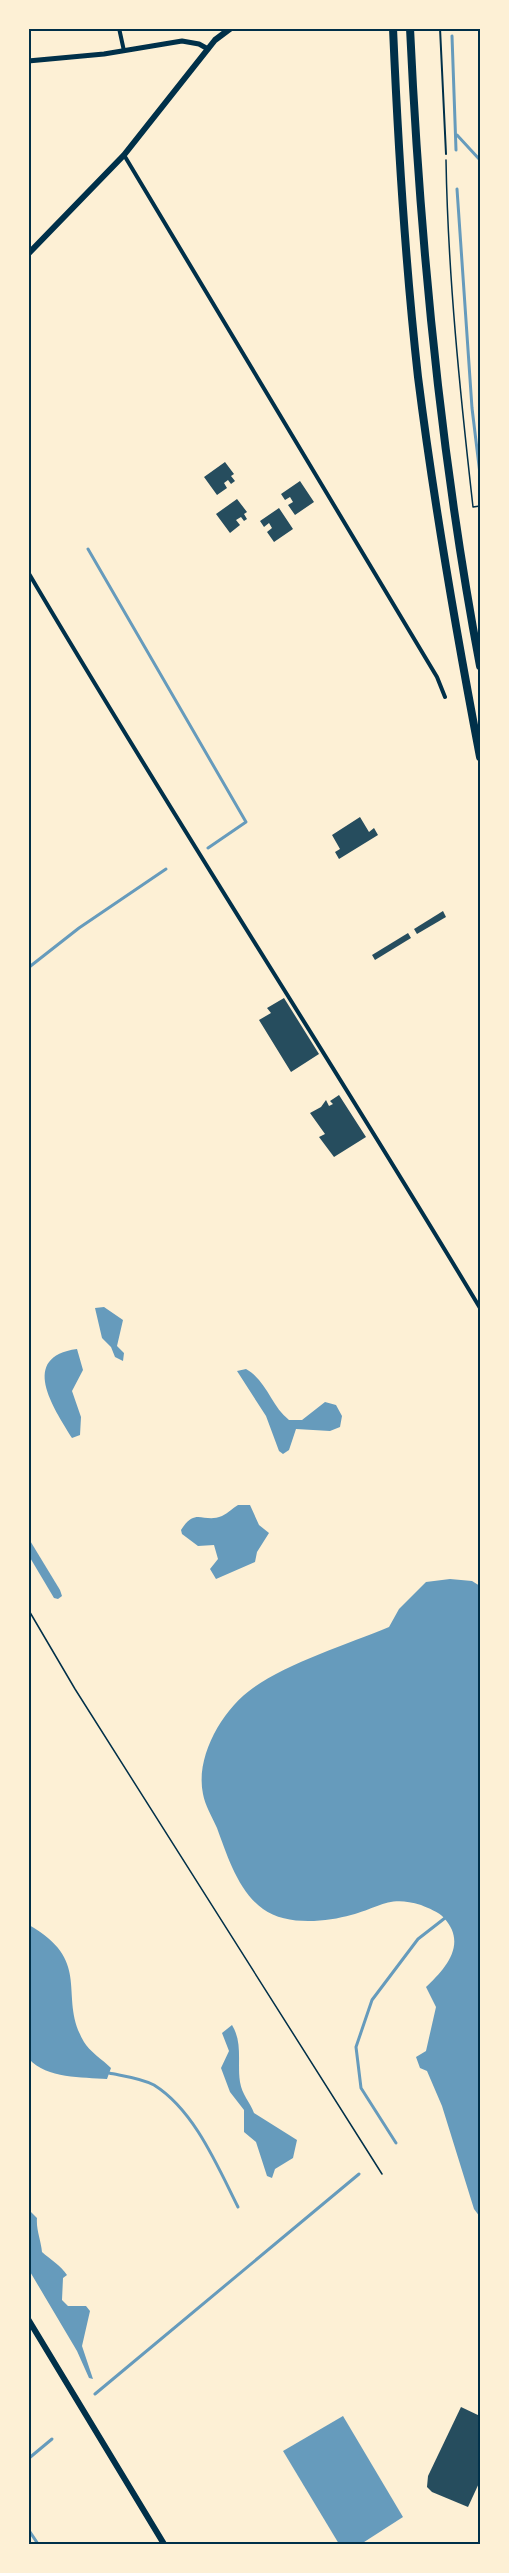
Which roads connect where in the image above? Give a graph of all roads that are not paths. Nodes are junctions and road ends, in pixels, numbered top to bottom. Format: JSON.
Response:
{"nodes":[{"id":1,"x":119,"y":28,"type":"edge"},
{"id":2,"x":231,"y":28,"type":"edge"},
{"id":3,"x":393,"y":28,"type":"edge"},
{"id":4,"x":410,"y":28,"type":"edge"},
{"id":5,"x":440,"y":28,"type":"edge"},
{"id":6,"x":208,"y":49,"type":"junction"},
{"id":7,"x":124,"y":51,"type":"junction"},
{"id":8,"x":28,"y":61,"type":"edge"},
{"id":9,"x":446,"y":154,"type":"road end"},
{"id":10,"x":124,"y":155,"type":"junction"},
{"id":11,"x":28,"y":254,"type":"edge"},
{"id":12,"x":28,"y":572,"type":"edge"},
{"id":13,"x":480,"y":666,"type":"edge"},
{"id":14,"x":445,"y":697,"type":"dead end"},
{"id":15,"x":480,"y":757,"type":"edge"},
{"id":16,"x":480,"y":1308,"type":"edge"},
{"id":17,"x":28,"y":2319,"type":"edge"},
{"id":18,"x":164,"y":2544,"type":"edge"}],
"edges":[{"from":1,"to":7,"type":"street"},
{"from":2,"to":6,"type":"main road"},
{"from":3,"to":15,"type":"highway"},
{"from":4,"to":13,"type":"highway"},
{"from":5,"to":9,"type":"lane"},
{"from":6,"to":7,"type":"street"},
{"from":6,"to":10,"type":"main road"},
{"from":7,"to":8,"type":"street"},
{"from":10,"to":11,"type":"main road"},
{"from":10,"to":14,"type":"street"},
{"from":12,"to":16,"type":"street"},
{"from":17,"to":18,"type":"main road"}]}
